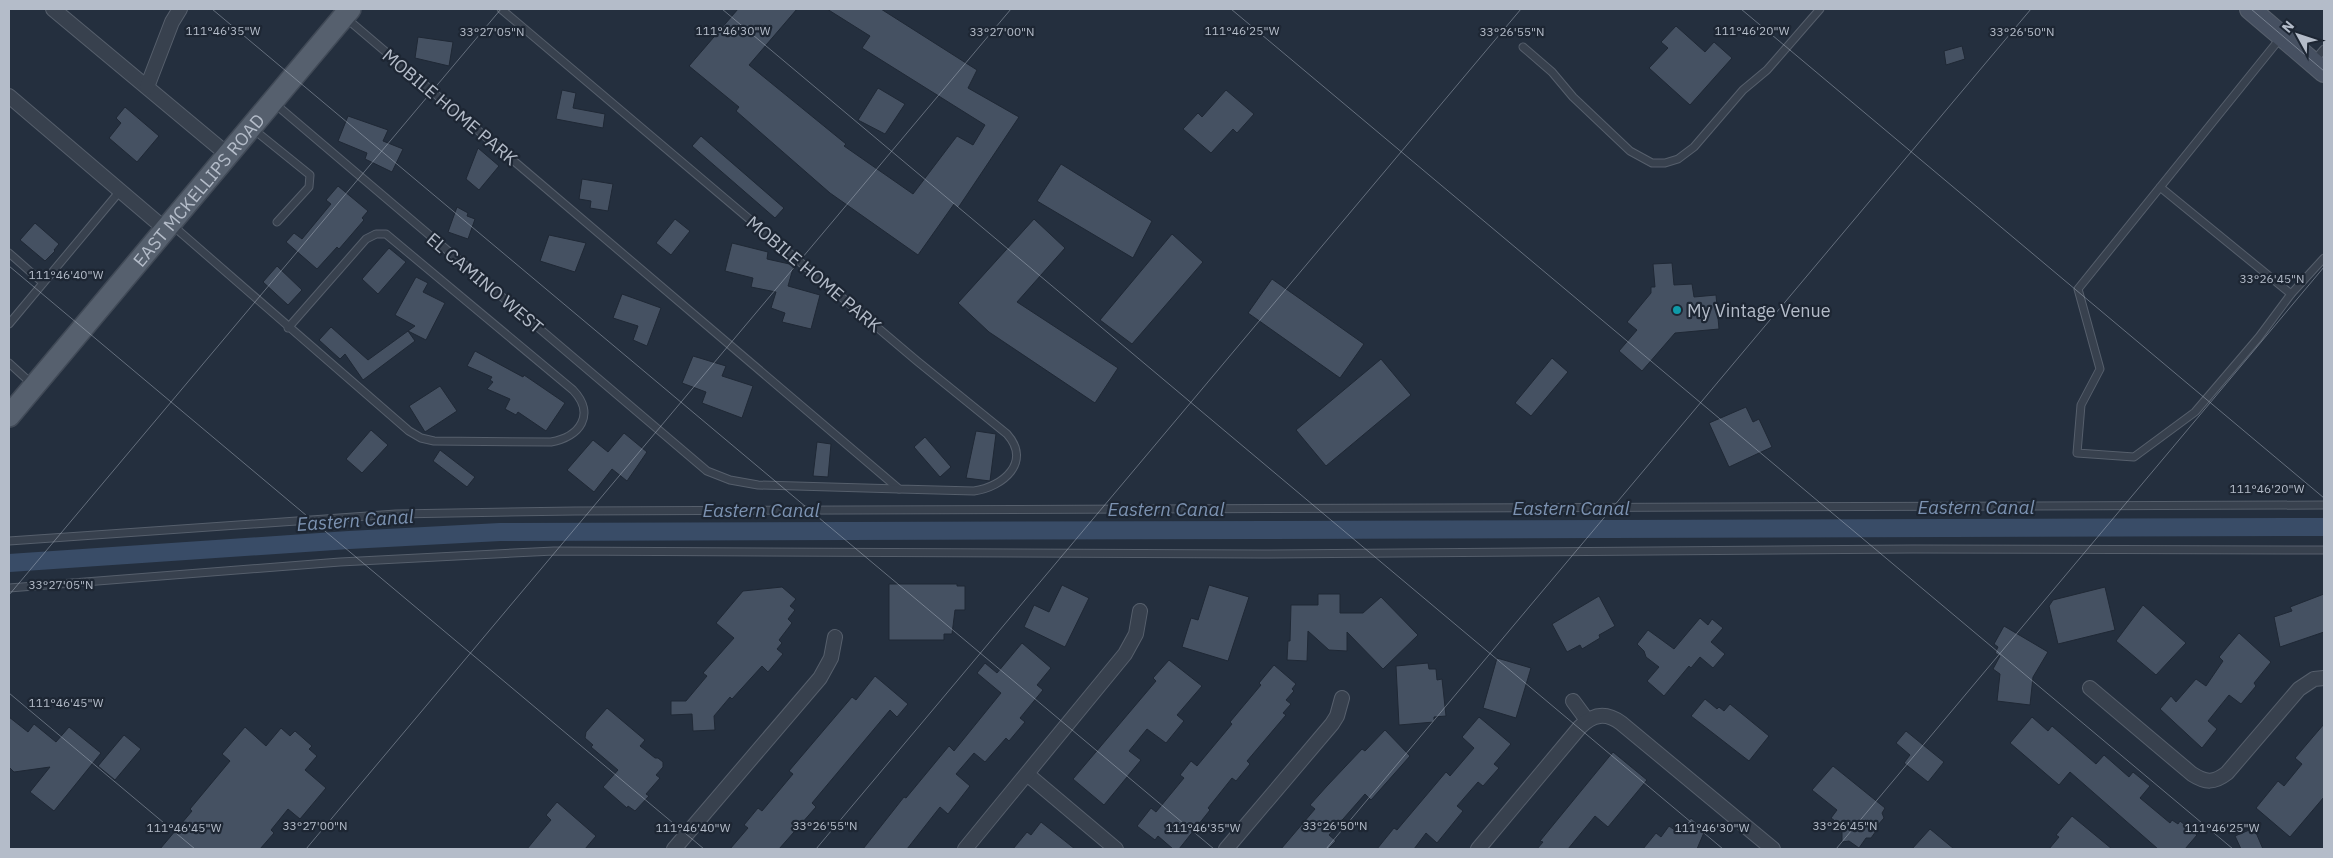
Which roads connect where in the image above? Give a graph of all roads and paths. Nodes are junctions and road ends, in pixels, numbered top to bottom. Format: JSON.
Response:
{"nodes":[{"id":1,"x":180,"y":9,"type":"edge"},
{"id":2,"x":501,"y":9,"type":"edge"},
{"id":3,"x":1820,"y":9,"type":"edge"},
{"id":4,"x":2250,"y":9,"type":"edge"},
{"id":5,"x":58,"y":11,"type":"edge"},
{"id":6,"x":347,"y":12,"type":"edge"},
{"id":7,"x":2282,"y":36,"type":"junction"},
{"id":8,"x":1523,"y":47,"type":"dead end"},
{"id":9,"x":2321,"y":61,"type":"edge"},
{"id":10,"x":147,"y":87,"type":"junction"},
{"id":11,"x":9,"y":96,"type":"edge"},
{"id":12,"x":272,"y":101,"type":"junction"},
{"id":13,"x":250,"y":127,"type":"junction"},
{"id":14,"x":228,"y":155,"type":"junction"},
{"id":15,"x":2160,"y":187,"type":"junction"},
{"id":16,"x":120,"y":191,"type":"junction"},
{"id":17,"x":277,"y":222,"type":"dead end"},
{"id":18,"x":168,"y":226,"type":"junction"},
{"id":19,"x":9,"y":253,"type":"edge"},
{"id":20,"x":2324,"y":258,"type":"edge"},
{"id":21,"x":43,"y":283,"type":"junction"},
{"id":22,"x":2291,"y":294,"type":"junction"},
{"id":23,"x":9,"y":324,"type":"edge"},
{"id":24,"x":288,"y":328,"type":"junction"},
{"id":25,"x":9,"y":363,"type":"edge"},
{"id":26,"x":34,"y":386,"type":"junction"},
{"id":27,"x":9,"y":416,"type":"edge"},
{"id":28,"x":698,"y":464,"type":"joint"},
{"id":29,"x":899,"y":489,"type":"junction"},
{"id":30,"x":2324,"y":505,"type":"edge"},
{"id":31,"x":9,"y":541,"type":"edge"},
{"id":32,"x":2324,"y":550,"type":"edge"},
{"id":33,"x":9,"y":588,"type":"edge"},
{"id":34,"x":1140,"y":611,"type":"dead end"},
{"id":35,"x":834,"y":637,"type":"dead end"},
{"id":36,"x":2324,"y":678,"type":"edge"},
{"id":37,"x":2090,"y":688,"type":"dead end"},
{"id":38,"x":1342,"y":698,"type":"dead end"},
{"id":39,"x":1573,"y":701,"type":"dead end"},
{"id":40,"x":1587,"y":720,"type":"junction"},
{"id":41,"x":1027,"y":774,"type":"junction"},
{"id":42,"x":1760,"y":838,"type":"junction"},
{"id":43,"x":674,"y":849,"type":"edge"},
{"id":44,"x":965,"y":849,"type":"edge"},
{"id":45,"x":1116,"y":849,"type":"edge"},
{"id":46,"x":1226,"y":849,"type":"edge"},
{"id":47,"x":1478,"y":849,"type":"edge"},
{"id":48,"x":1750,"y":849,"type":"edge"},
{"id":49,"x":1773,"y":849,"type":"edge"}],
"edges":[{"from":1,"to":10,"type":"street"},
{"from":2,"to":29,"type":"lane","name":"MOBILE HOME PARK"},
{"from":3,"to":8,"type":"lane"},
{"from":4,"to":7,"type":"main road"},
{"from":5,"to":10,"type":"street"},
{"from":6,"to":12,"type":"main road","name":"EAST MCKELLIPS ROAD"},
{"from":6,"to":29,"type":"lane","name":"MOBILE HOME PARK"},
{"from":7,"to":9,"type":"main road"},
{"from":7,"to":15,"type":"lane"},
{"from":10,"to":14,"type":"street"},
{"from":11,"to":16,"type":"street"},
{"from":12,"to":13,"type":"main road","name":"EAST MCKELLIPS ROAD"},
{"from":12,"to":28,"type":"lane","name":"EL CAMINO WEST"},
{"from":13,"to":14,"type":"main road","name":"EAST MCKELLIPS ROAD"},
{"from":13,"to":17,"type":"lane"},
{"from":14,"to":18,"type":"main road","name":"EAST MCKELLIPS ROAD"},
{"from":15,"to":22,"type":"lane"},
{"from":15,"to":22,"type":"lane"},
{"from":16,"to":18,"type":"street"},
{"from":16,"to":21,"type":"lane"},
{"from":18,"to":24,"type":"lane"},
{"from":18,"to":26,"type":"main road","name":"EAST MCKELLIPS ROAD"},
{"from":19,"to":21,"type":"lane"},
{"from":20,"to":22,"type":"lane"},
{"from":21,"to":23,"type":"lane"},
{"from":24,"to":24,"type":"lane"},
{"from":25,"to":26,"type":"lane"},
{"from":26,"to":27,"type":"main road","name":"EAST MCKELLIPS ROAD"},
{"from":28,"to":29,"type":"lane","name":"MOBILE HOME PARK"},
{"from":30,"to":31,"type":"lane"},
{"from":32,"to":33,"type":"lane"},
{"from":34,"to":41,"type":"street"},
{"from":35,"to":43,"type":"street"},
{"from":36,"to":37,"type":"street"},
{"from":38,"to":46,"type":"street"},
{"from":39,"to":40,"type":"street"},
{"from":40,"to":42,"type":"street"},
{"from":40,"to":47,"type":"street"},
{"from":41,"to":44,"type":"street"},
{"from":41,"to":45,"type":"street"},
{"from":42,"to":48,"type":"street"},
{"from":42,"to":49,"type":"street"}]}
